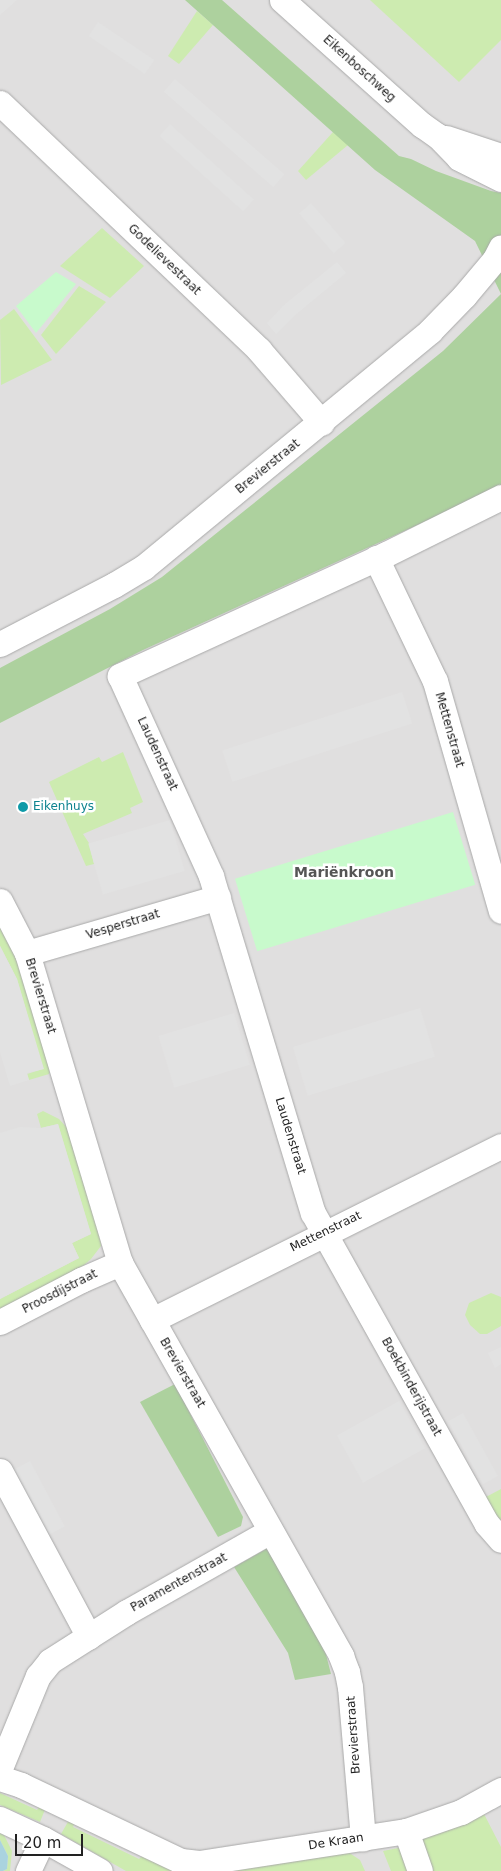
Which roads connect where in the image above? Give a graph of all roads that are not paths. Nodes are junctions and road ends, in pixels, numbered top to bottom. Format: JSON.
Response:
{"nodes":[{"id":1,"x":282,"y":0,"type":"edge"},
{"id":2,"x":0,"y":103,"type":"edge"},
{"id":3,"x":438,"y":136,"type":"junction"},
{"id":4,"x":501,"y":156,"type":"edge"},
{"id":5,"x":501,"y":179,"type":"edge"},
{"id":6,"x":501,"y":246,"type":"edge"},
{"id":7,"x":322,"y":423,"type":"junction"},
{"id":8,"x":501,"y":497,"type":"edge"},
{"id":9,"x":376,"y":558,"type":"junction"},
{"id":10,"x":0,"y":644,"type":"edge"},
{"id":11,"x":218,"y":896,"type":"junction"},
{"id":12,"x":0,"y":901,"type":"edge"},
{"id":13,"x":501,"y":911,"type":"edge"},
{"id":14,"x":27,"y":953,"type":"junction"},
{"id":15,"x":501,"y":1146,"type":"edge"},
{"id":16,"x":324,"y":1232,"type":"junction"},
{"id":17,"x":120,"y":1263,"type":"junction"},
{"id":18,"x":152,"y":1320,"type":"junction"},
{"id":19,"x":0,"y":1322,"type":"edge"},
{"id":20,"x":0,"y":1471,"type":"edge"},
{"id":21,"x":270,"y":1531,"type":"junction"},
{"id":22,"x":501,"y":1540,"type":"edge"},
{"id":23,"x":89,"y":1637,"type":"junction"},
{"id":24,"x":0,"y":1768,"type":"edge"},
{"id":25,"x":0,"y":1778,"type":"edge"},
{"id":26,"x":501,"y":1790,"type":"edge"},
{"id":27,"x":0,"y":1819,"type":"edge"},
{"id":28,"x":406,"y":1831,"type":"junction"},
{"id":29,"x":363,"y":1838,"type":"junction"},
{"id":30,"x":43,"y":1839,"type":"junction"},
{"id":31,"x":28,"y":1871,"type":"edge"},
{"id":32,"x":100,"y":1871,"type":"edge"},
{"id":33,"x":420,"y":1871,"type":"edge"}],
"edges":[{"from":1,"to":3,"type":"street","name":"Eikenboschweg"},
{"from":2,"to":7,"type":"street","name":"Godelievestraat"},
{"from":3,"to":4,"type":"street","name":"Eikenboschweg"},
{"from":3,"to":5,"type":"street","name":"Eikenboschweg"},
{"from":6,"to":7,"type":"street","name":"Brevierstraat"},
{"from":7,"to":10,"type":"street","name":"Brevierstraat"},
{"from":8,"to":9,"type":"street","name":"Laudenstraat"},
{"from":9,"to":11,"type":"street","name":"Laudenstraat"},
{"from":9,"to":13,"type":"street","name":"Mettenstraat"},
{"from":11,"to":14,"type":"street","name":"Vesperstraat"},
{"from":11,"to":16,"type":"street","name":"Laudenstraat"},
{"from":12,"to":14,"type":"street","name":"Brevierstraat"},
{"from":14,"to":17,"type":"street","name":"Brevierstraat"},
{"from":15,"to":16,"type":"street","name":"Mettenstraat"},
{"from":16,"to":18,"type":"street","name":"Mettenstraat"},
{"from":16,"to":22,"type":"street","name":"Boekbinderijstraat"},
{"from":17,"to":18,"type":"street","name":"Brevierstraat"},
{"from":17,"to":19,"type":"street","name":"Proosdijstraat"},
{"from":18,"to":21,"type":"street","name":"Brevierstraat"},
{"from":20,"to":23,"type":"street"},
{"from":21,"to":23,"type":"street","name":"Paramentenstraat"},
{"from":21,"to":29,"type":"street","name":"Brevierstraat"},
{"from":23,"to":24,"type":"street","name":"Paramentenstraat"},
{"from":25,"to":29,"type":"street","name":"De Kraan"},
{"from":26,"to":28,"type":"street","name":"De Kraan"},
{"from":27,"to":30,"type":"street"},
{"from":28,"to":29,"type":"street","name":"De Kraan"},
{"from":28,"to":33,"type":"street"},
{"from":30,"to":31,"type":"street"},
{"from":30,"to":32,"type":"street"}]}
